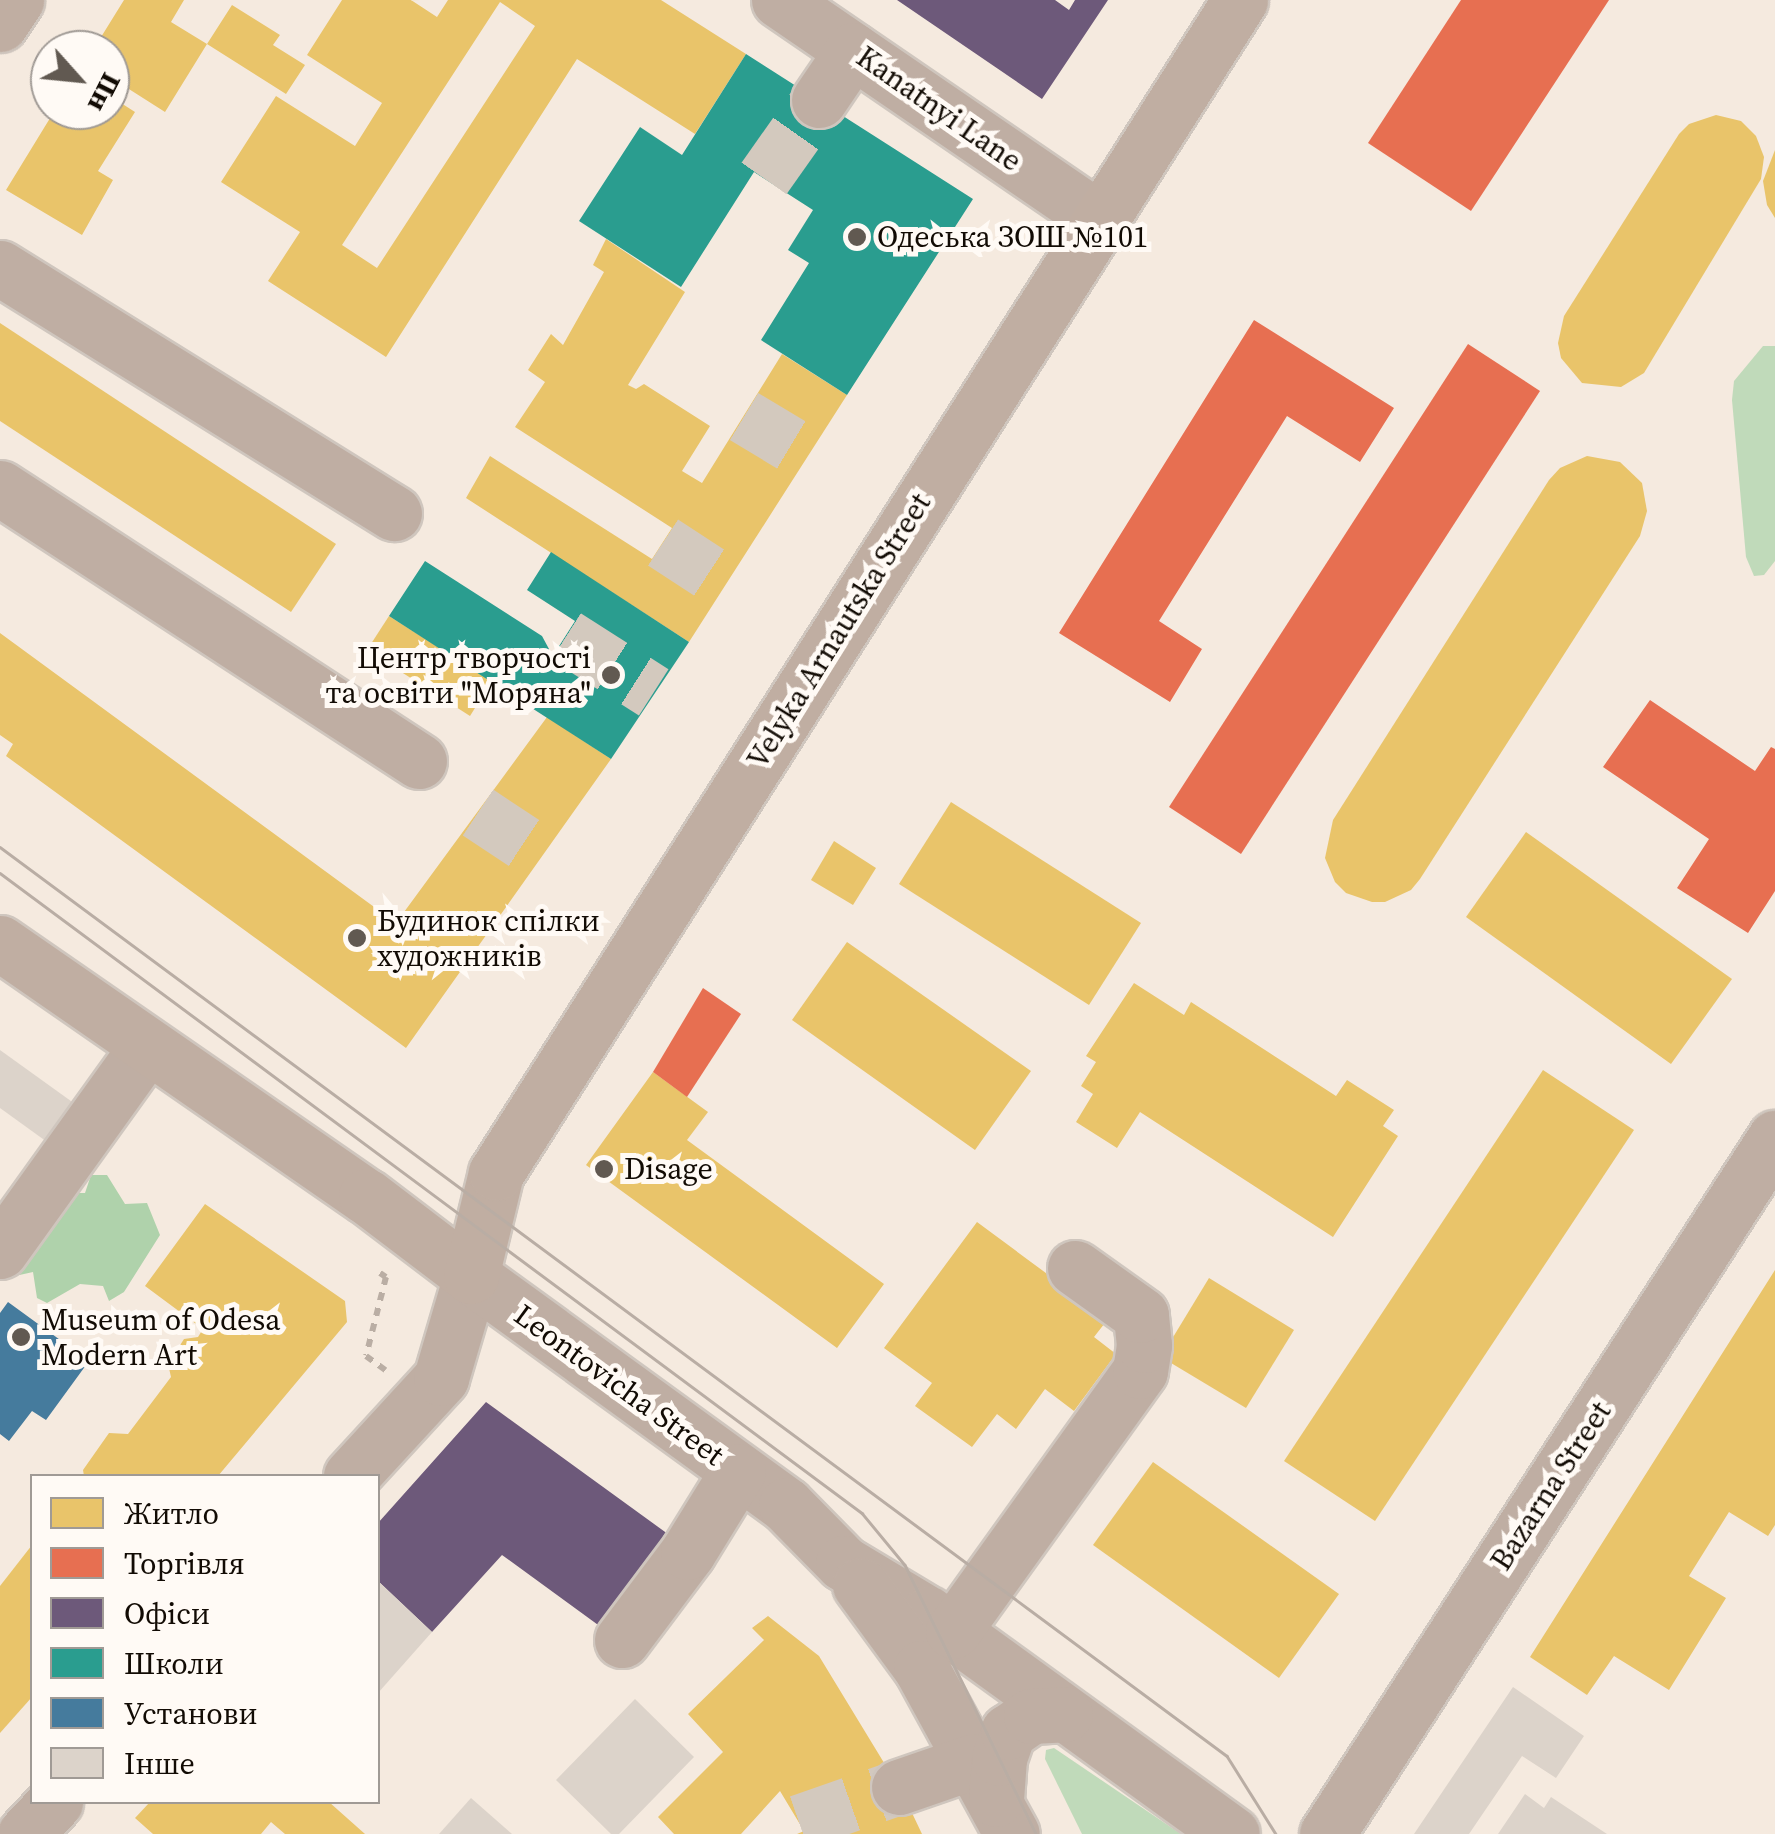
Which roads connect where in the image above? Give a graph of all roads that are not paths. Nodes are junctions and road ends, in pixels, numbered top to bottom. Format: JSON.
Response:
{"nodes":[{"id":1,"x":16,"y":0,"type":"edge"},
{"id":2,"x":1240,"y":0,"type":"edge"},
{"id":3,"x":802,"y":6,"type":"edge"},
{"id":4,"x":0,"y":24,"type":"edge"},
{"id":5,"x":854,"y":50,"type":"junction"},
{"id":6,"x":819,"y":100,"type":"tunnel mouth"},
{"id":7,"x":1099,"y":219,"type":"junction"},
{"id":8,"x":0,"y":268,"type":"edge"},
{"id":9,"x":0,"y":488,"type":"edge"},
{"id":10,"x":394,"y":513,"type":"dead end"},
{"id":11,"x":419,"y":761,"type":"dead end"},
{"id":12,"x":6,"y":957,"type":"edge"},
{"id":13,"x":146,"y":1048,"type":"junction"},
{"id":14,"x":1775,"y":1138,"type":"edge"},
{"id":15,"x":0,"y":1251,"type":"edge"},
{"id":16,"x":1076,"y":1268,"type":"dead end"},
{"id":17,"x":471,"y":1276,"type":"junction"},
{"id":18,"x":738,"y":1471,"type":"junction"},
{"id":19,"x":353,"y":1474,"type":"edge"},
{"id":20,"x":843,"y":1563,"type":"junction"},
{"id":21,"x":953,"y":1631,"type":"junction"},
{"id":22,"x":622,"y":1640,"type":"dead end"},
{"id":23,"x":1065,"y":1714,"type":"junction"},
{"id":24,"x":899,"y":1787,"type":"tunnel mouth"},
{"id":25,"x":994,"y":1798,"type":"edge"},
{"id":26,"x":53,"y":1804,"type":"edge"},
{"id":27,"x":1210,"y":1825,"type":"edge"},
{"id":28,"x":25,"y":1834,"type":"edge"},
{"id":29,"x":1327,"y":1834,"type":"edge"}],
"edges":[{"from":1,"to":4,"type":"main road"},
{"from":2,"to":7,"type":"main road","name":"Velyka Arnautska Street"},
{"from":3,"to":5,"type":"street","name":"Kanatnyi Lane"},
{"from":5,"to":6,"type":"street"},
{"from":5,"to":7,"type":"street","name":"Kanatnyi Lane"},
{"from":7,"to":17,"type":"main road","name":"Velyka Arnautska Street"},
{"from":8,"to":10,"type":"street"},
{"from":9,"to":11,"type":"street"},
{"from":12,"to":13,"type":"main road","name":"Leontovicha Street"},
{"from":13,"to":15,"type":"street"},
{"from":13,"to":17,"type":"main road","name":"Leontovicha Street"},
{"from":14,"to":29,"type":"street","name":"Bazarna Street"},
{"from":16,"to":21,"type":"street"},
{"from":17,"to":18,"type":"street","name":"Leontovicha Street"},
{"from":17,"to":19,"type":"street"},
{"from":18,"to":20,"type":"street","name":"Leontovicha Street"},
{"from":18,"to":22,"type":"street"},
{"from":20,"to":21,"type":"street","name":"Leontovicha Street"},
{"from":20,"to":25,"type":"street"},
{"from":21,"to":23,"type":"street","name":"Leontovicha Street"},
{"from":23,"to":25,"type":"street"},
{"from":23,"to":27,"type":"street","name":"Leontovicha Street"},
{"from":24,"to":25,"type":"street"},
{"from":26,"to":28,"type":"street"}]}
